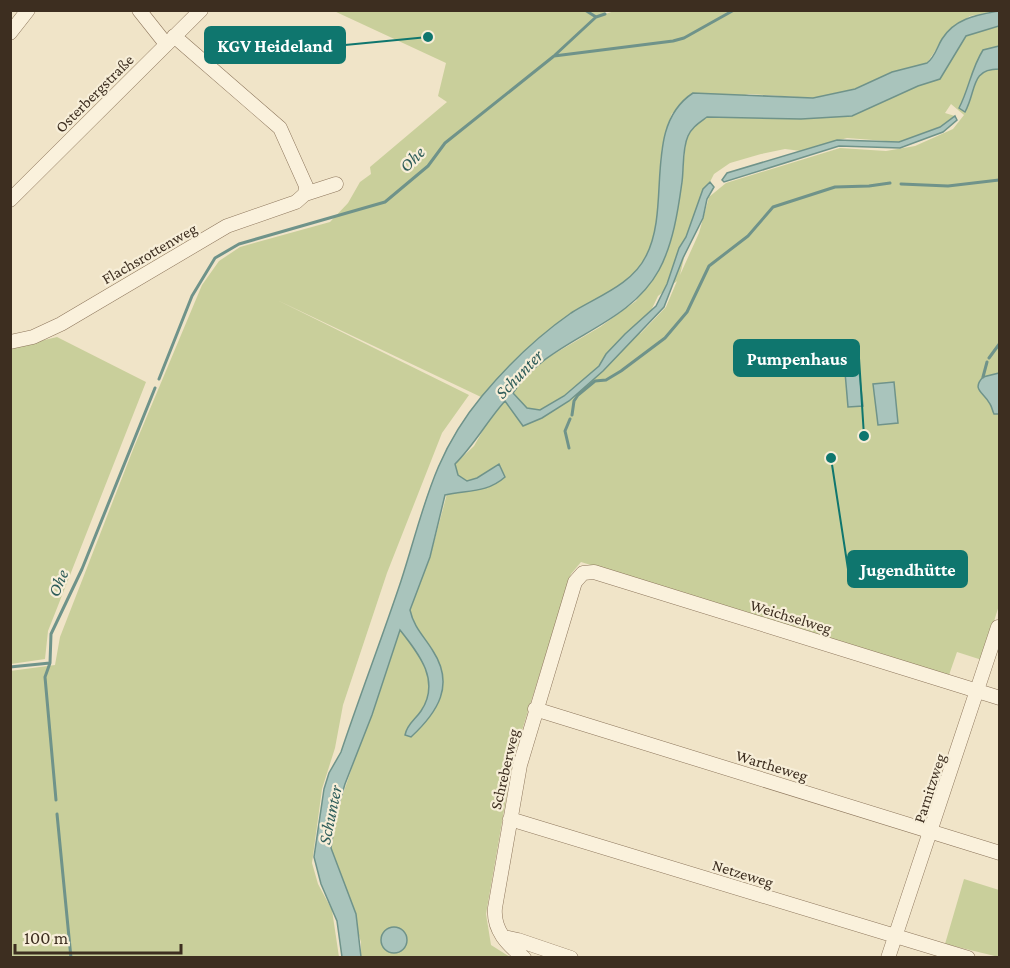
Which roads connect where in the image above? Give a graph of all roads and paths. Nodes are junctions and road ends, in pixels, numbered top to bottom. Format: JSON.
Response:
{"nodes":[{"id":1,"x":28,"y":10,"type":"edge"},
{"id":2,"x":139,"y":10,"type":"edge"},
{"id":3,"x":201,"y":10,"type":"edge"},
{"id":4,"x":10,"y":33,"type":"edge"},
{"id":5,"x":170,"y":40,"type":"junction"},
{"id":6,"x":336,"y":184,"type":"dead end"},
{"id":7,"x":305,"y":194,"type":"junction"},
{"id":8,"x":10,"y":200,"type":"edge"},
{"id":9,"x":10,"y":342,"type":"edge"},
{"id":10,"x":575,"y":582,"type":"joint"},
{"id":11,"x":998,"y":627,"type":"edge"},
{"id":12,"x":979,"y":692,"type":"junction"},
{"id":13,"x":999,"y":698,"type":"edge"},
{"id":14,"x":535,"y":709,"type":"junction"},
{"id":15,"x":510,"y":819,"type":"junction"},
{"id":16,"x":931,"y":832,"type":"junction"},
{"id":17,"x":999,"y":853,"type":"edge"},
{"id":18,"x":894,"y":937,"type":"junction"},
{"id":19,"x":503,"y":938,"type":"junction"},
{"id":20,"x":524,"y":957,"type":"edge"},
{"id":21,"x":571,"y":957,"type":"edge"},
{"id":22,"x":888,"y":957,"type":"edge"},
{"id":23,"x":968,"y":957,"type":"edge"}],
"edges":[{"from":1,"to":4,"type":"street"},
{"from":2,"to":5,"type":"street"},
{"from":3,"to":5,"type":"street","name":"Osterbergstraße"},
{"from":5,"to":7,"type":"street"},
{"from":5,"to":8,"type":"street","name":"Osterbergstraße"},
{"from":6,"to":7,"type":"street","name":"Flachsrottenweg"},
{"from":7,"to":9,"type":"street","name":"Flachsrottenweg"},
{"from":10,"to":12,"type":"street","name":"Weichselweg"},
{"from":10,"to":14,"type":"street","name":"Schreberweg"},
{"from":11,"to":12,"type":"street","name":"Parnitzweg"},
{"from":12,"to":13,"type":"street","name":"Weichselweg"},
{"from":12,"to":16,"type":"street","name":"Parnitzweg"},
{"from":14,"to":15,"type":"street","name":"Schreberweg"},
{"from":14,"to":16,"type":"street","name":"Wartheweg"},
{"from":15,"to":18,"type":"street","name":"Netzeweg"},
{"from":15,"to":19,"type":"street","name":"Schreberweg"},
{"from":16,"to":17,"type":"street","name":"Wartheweg"},
{"from":16,"to":18,"type":"street","name":"Parnitzweg"},
{"from":18,"to":22,"type":"street","name":"Parnitzweg"},
{"from":18,"to":23,"type":"street","name":"Netzeweg"},
{"from":19,"to":20,"type":"street"},
{"from":19,"to":21,"type":"street"}]}
